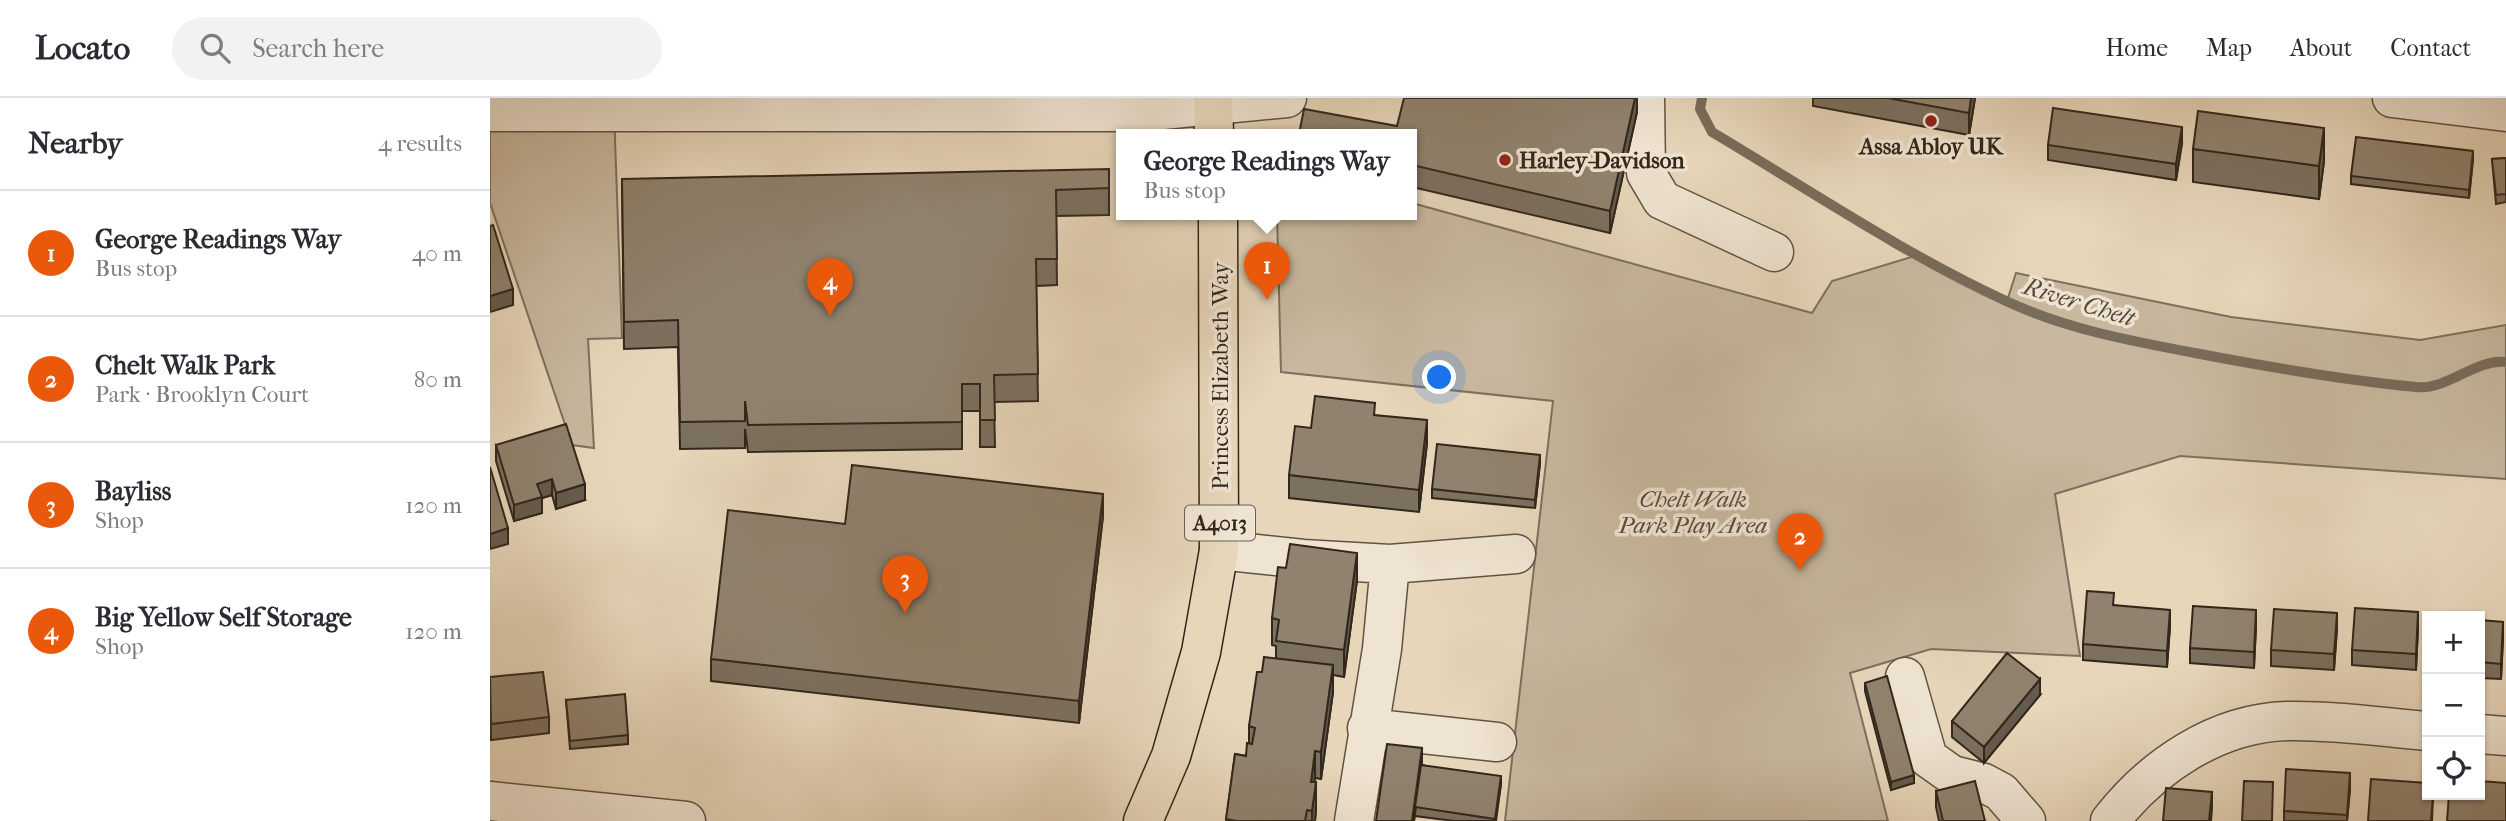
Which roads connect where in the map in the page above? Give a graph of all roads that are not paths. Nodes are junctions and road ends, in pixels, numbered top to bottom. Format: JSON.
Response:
{"nodes":[{"id":1,"x":1287,"y":98,"type":"edge"},
{"id":2,"x":1645,"y":98,"type":"edge"},
{"id":3,"x":2392,"y":98,"type":"edge"},
{"id":4,"x":671,"y":104,"type":"edge"},
{"id":5,"x":956,"y":105,"type":"edge"},
{"id":6,"x":490,"y":112,"type":"edge"},
{"id":7,"x":1214,"y":112,"type":"edge"},
{"id":8,"x":2506,"y":112,"type":"edge"},
{"id":9,"x":1218,"y":220,"type":"edge"},
{"id":10,"x":1774,"y":252,"type":"dead end"},
{"id":11,"x":1219,"y":550,"type":"junction"},
{"id":12,"x":1517,"y":554,"type":"dead end"},
{"id":13,"x":1390,"y":564,"type":"junction"},
{"id":14,"x":1905,"y":677,"type":"dead end"},
{"id":15,"x":1367,"y":728,"type":"junction"},
{"id":16,"x":2422,"y":731,"type":"edge"},
{"id":17,"x":2485,"y":734,"type":"edge"},
{"id":18,"x":2506,"y":736,"type":"edge"},
{"id":19,"x":1497,"y":742,"type":"dead end"},
{"id":20,"x":490,"y":801,"type":"edge"},
{"id":21,"x":685,"y":821,"type":"edge"},
{"id":22,"x":1143,"y":821,"type":"edge"},
{"id":23,"x":1354,"y":821,"type":"edge"},
{"id":24,"x":2026,"y":821,"type":"edge"},
{"id":25,"x":2110,"y":821,"type":"edge"}],
"edges":[{"from":1,"to":7,"type":"street"},
{"from":2,"to":10,"type":"street"},
{"from":3,"to":8,"type":"street"},
{"from":4,"to":5,"type":"street"},
{"from":4,"to":6,"type":"street"},
{"from":5,"to":7,"type":"street"},
{"from":9,"to":11,"type":"main road","name":"Princess Elizabeth Way","number":"A4013"},
{"from":11,"to":13,"type":"street"},
{"from":11,"to":22,"type":"main road","name":"Princess Elizabeth Way","number":"A4013"},
{"from":12,"to":13,"type":"street"},
{"from":13,"to":15,"type":"street"},
{"from":14,"to":24,"type":"street"},
{"from":15,"to":19,"type":"street"},
{"from":15,"to":23,"type":"street"},
{"from":16,"to":25,"type":"street"},
{"from":17,"to":18,"type":"street"},
{"from":20,"to":21,"type":"street"}]}
